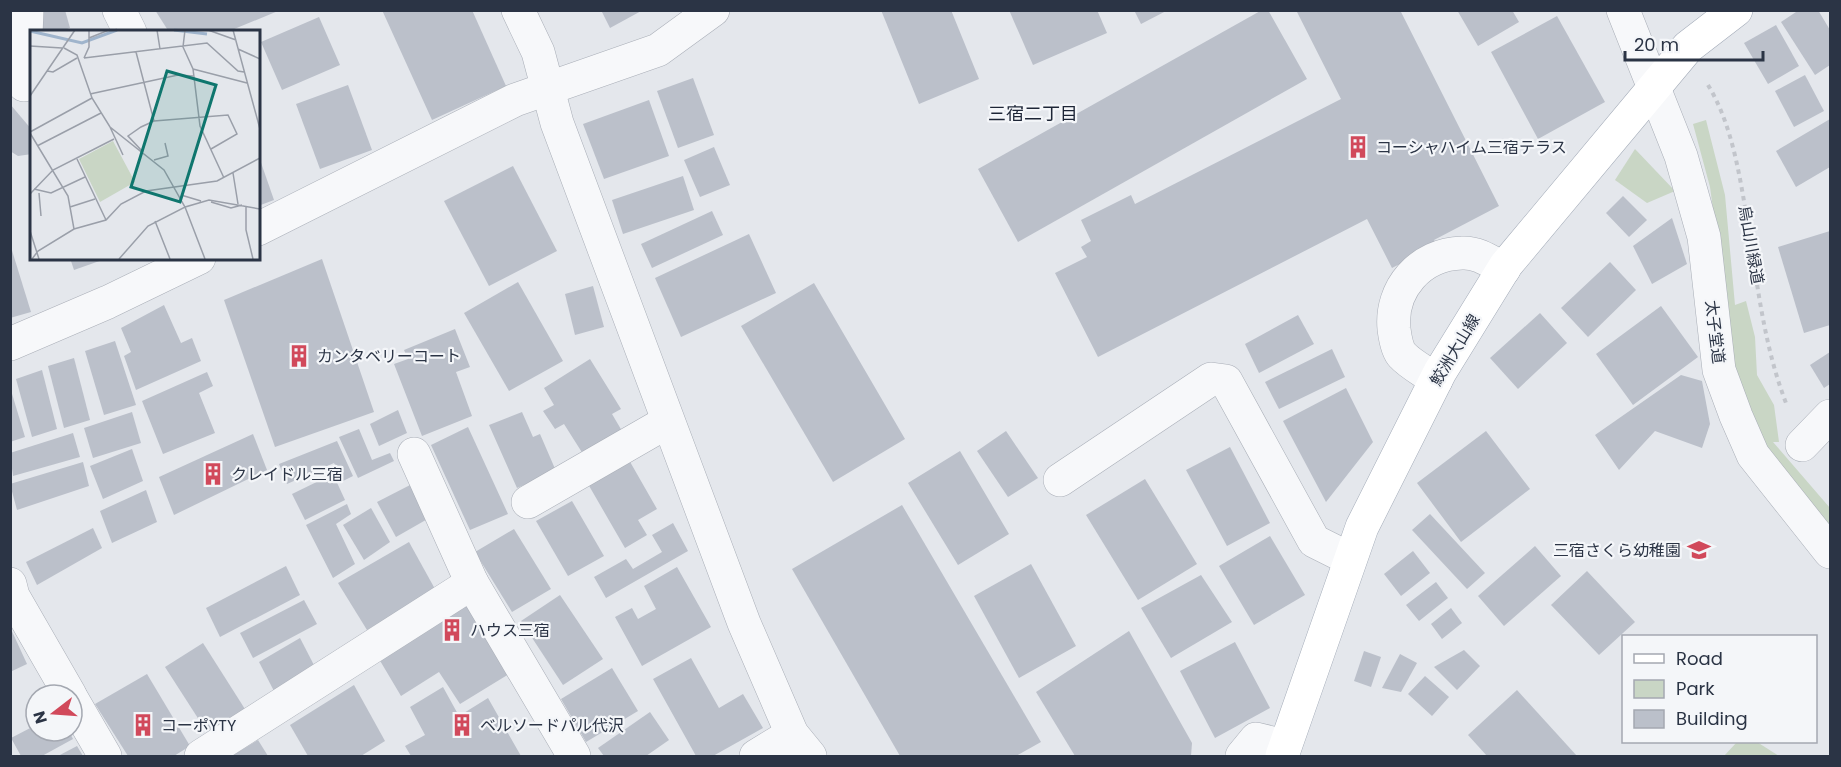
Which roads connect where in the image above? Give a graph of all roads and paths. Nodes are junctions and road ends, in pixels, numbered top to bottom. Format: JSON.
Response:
{"nodes":[{"id":1,"x":27,"y":10,"type":"edge"},
{"id":2,"x":119,"y":10,"type":"edge"},
{"id":3,"x":518,"y":10,"type":"edge"},
{"id":4,"x":713,"y":10,"type":"edge"},
{"id":5,"x":1623,"y":10,"type":"edge"},
{"id":6,"x":1736,"y":10,"type":"edge"},
{"id":7,"x":129,"y":30,"type":"edge"},
{"id":8,"x":1688,"y":47,"type":"junction"},
{"id":9,"x":24,"y":85,"type":"dead end"},
{"id":10,"x":547,"y":87,"type":"junction"},
{"id":11,"x":1654,"y":88,"type":"junction"},
{"id":12,"x":260,"y":228,"type":"edge"},
{"id":13,"x":195,"y":260,"type":"edge"},
{"id":14,"x":1504,"y":269,"type":"junction"},
{"id":15,"x":10,"y":344,"type":"edge"},
{"id":16,"x":1436,"y":380,"type":"junction"},
{"id":17,"x":1830,"y":416,"type":"edge"},
{"id":18,"x":667,"y":422,"type":"junction"},
{"id":19,"x":1802,"y":445,"type":"joint"},
{"id":20,"x":414,"y":454,"type":"dead end"},
{"id":21,"x":1060,"y":480,"type":"dead end"},
{"id":22,"x":528,"y":502,"type":"dead end"},
{"id":23,"x":1830,"y":552,"type":"edge"},
{"id":24,"x":1350,"y":559,"type":"junction"},
{"id":25,"x":472,"y":583,"type":"junction"},
{"id":26,"x":10,"y":584,"type":"edge"},
{"id":27,"x":63,"y":683,"type":"edge"},
{"id":28,"x":84,"y":720,"type":"edge"},
{"id":29,"x":801,"y":745,"type":"edge"},
{"id":30,"x":1283,"y":751,"type":"edge"},
{"id":31,"x":105,"y":756,"type":"edge"},
{"id":32,"x":201,"y":756,"type":"edge"},
{"id":33,"x":574,"y":756,"type":"edge"},
{"id":34,"x":756,"y":756,"type":"edge"},
{"id":35,"x":1242,"y":756,"type":"edge"}],
"edges":[{"from":1,"to":9,"type":"street"},
{"from":2,"to":7,"type":"street"},
{"from":3,"to":10,"type":"street"},
{"from":4,"to":10,"type":"street"},
{"from":5,"to":11,"type":"street","name":"太子堂道"},
{"from":6,"to":8,"type":"main road","name":"鮫洲大山線"},
{"from":8,"to":11,"type":"main road","name":"鮫洲大山線"},
{"from":8,"to":19,"type":"path","name":"烏山川緑道"},
{"from":10,"to":12,"type":"street"},
{"from":10,"to":18,"type":"street"},
{"from":11,"to":14,"type":"main road","name":"鮫洲大山線"},
{"from":11,"to":23,"type":"street","name":"太子堂道"},
{"from":13,"to":15,"type":"street"},
{"from":14,"to":16,"type":"main road","name":"鮫洲大山線"},
{"from":14,"to":16,"type":"street"},
{"from":16,"to":24,"type":"main road","name":"鮫洲大山線"},
{"from":17,"to":19,"type":"street"},
{"from":18,"to":22,"type":"street"},
{"from":18,"to":29,"type":"street"},
{"from":20,"to":25,"type":"street"},
{"from":21,"to":24,"type":"street"},
{"from":24,"to":30,"type":"main road","name":"鮫洲大山線"},
{"from":25,"to":32,"type":"street"},
{"from":25,"to":33,"type":"street"},
{"from":26,"to":27,"type":"street"},
{"from":28,"to":31,"type":"street"},
{"from":29,"to":34,"type":"street"},
{"from":30,"to":35,"type":"street"}]}
